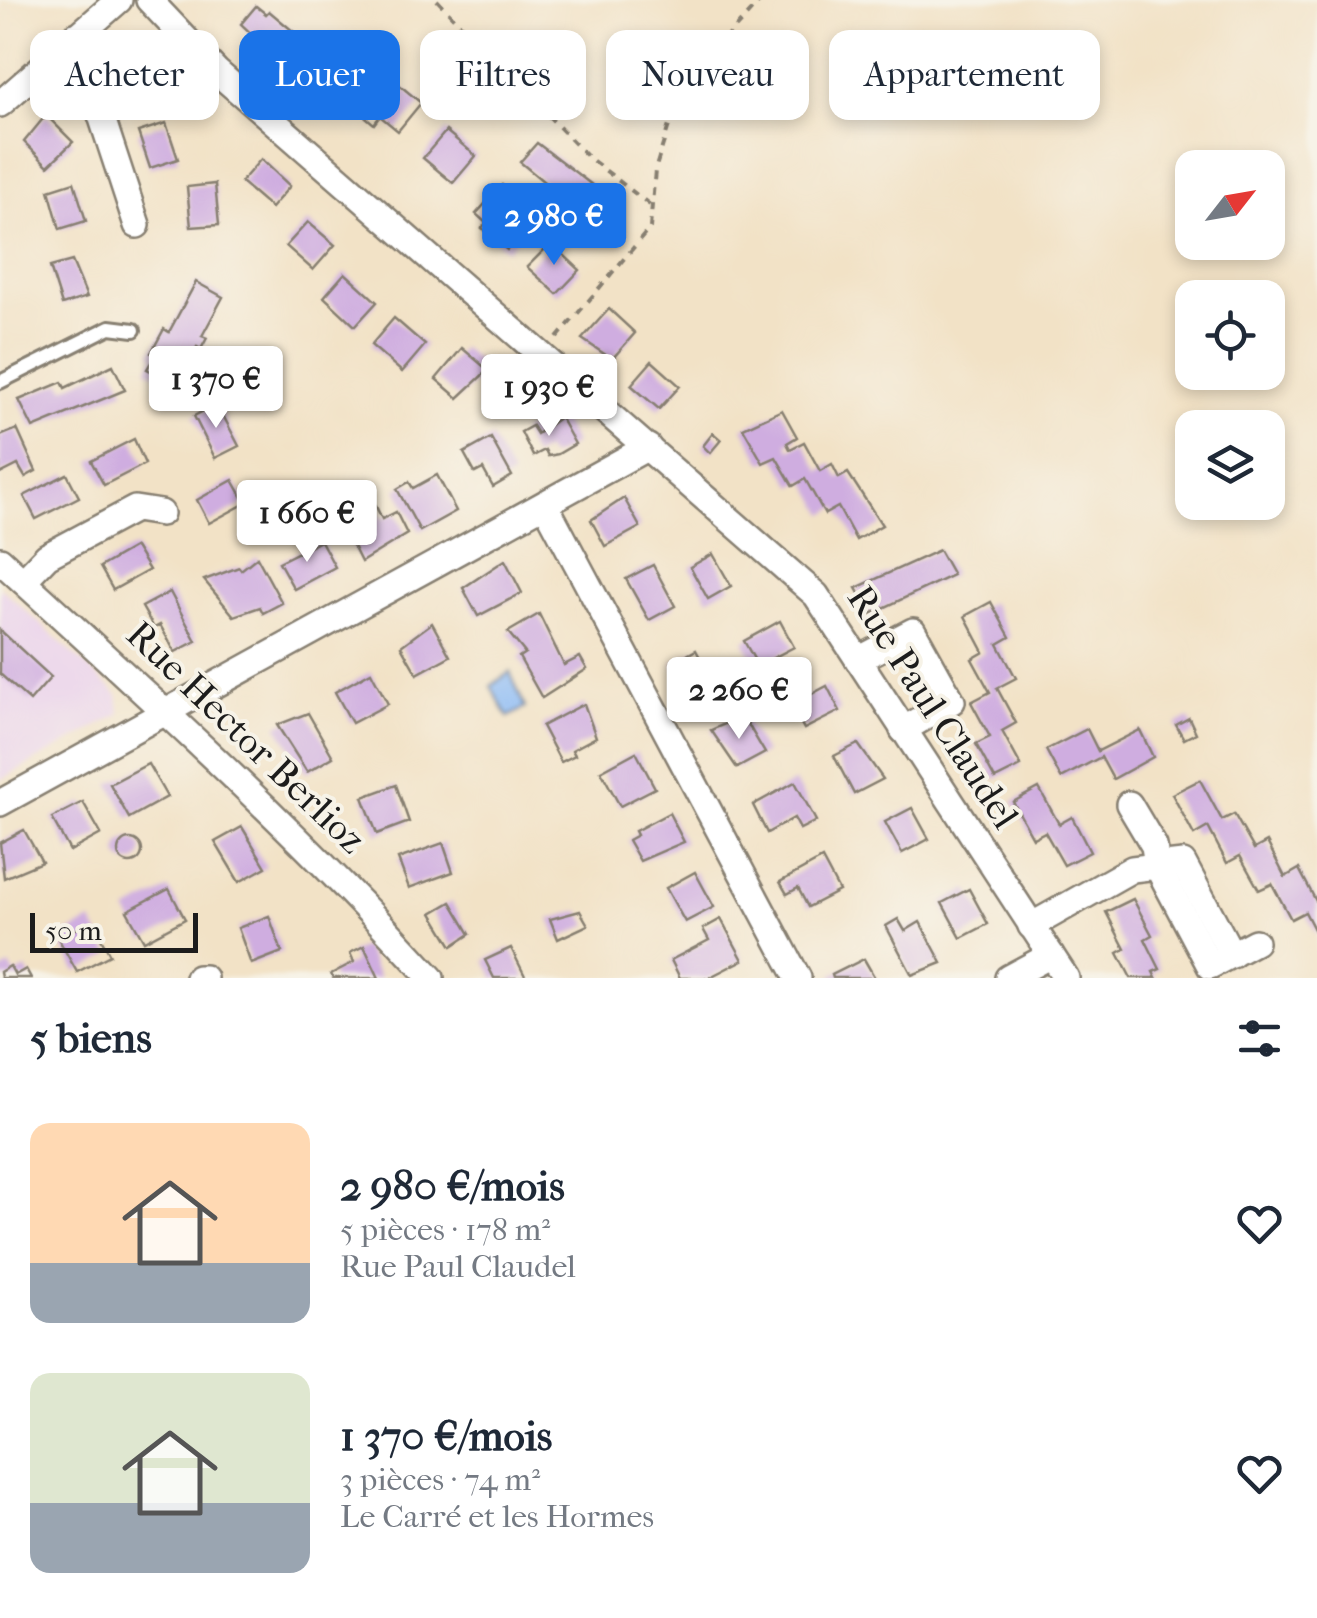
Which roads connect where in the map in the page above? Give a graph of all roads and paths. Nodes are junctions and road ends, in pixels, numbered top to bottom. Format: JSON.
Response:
{"nodes":[{"id":1,"x":119,"y":0,"type":"edge"},
{"id":2,"x":149,"y":0,"type":"edge"},
{"id":3,"x":437,"y":0,"type":"edge"},
{"id":4,"x":761,"y":0,"type":"edge"},
{"id":5,"x":83,"y":30,"type":"edge"},
{"id":6,"x":30,"y":77,"type":"edge"},
{"id":7,"x":0,"y":104,"type":"edge"},
{"id":8,"x":103,"y":120,"type":"edge"},
{"id":9,"x":654,"y":208,"type":"junction"},
{"id":10,"x":137,"y":225,"type":"dead end"},
{"id":11,"x":134,"y":330,"type":"dead end"},
{"id":12,"x":542,"y":354,"type":"junction"},
{"id":13,"x":0,"y":382,"type":"edge"},
{"id":14,"x":648,"y":447,"type":"junction"},
{"id":15,"x":546,"y":504,"type":"junction"},
{"id":16,"x":160,"y":513,"type":"dead end"},
{"id":17,"x":0,"y":560,"type":"edge"},
{"id":18,"x":22,"y":581,"type":"junction"},
{"id":19,"x":858,"y":660,"type":"junction"},
{"id":20,"x":166,"y":710,"type":"junction"},
{"id":21,"x":904,"y":730,"type":"junction"},
{"id":22,"x":0,"y":803,"type":"edge"},
{"id":23,"x":1130,"y":804,"type":"dead end"},
{"id":24,"x":1157,"y":866,"type":"junction"},
{"id":25,"x":1031,"y":926,"type":"junction"},
{"id":26,"x":1255,"y":942,"type":"dead end"},
{"id":27,"x":1050,"y":955,"type":"junction"},
{"id":28,"x":431,"y":978,"type":"edge"},
{"id":29,"x":798,"y":978,"type":"edge"},
{"id":30,"x":1008,"y":978,"type":"edge"},
{"id":31,"x":1066,"y":978,"type":"edge"}],
"edges":[{"from":1,"to":5,"type":"street"},
{"from":2,"to":12,"type":"street","name":"Rue Paul Claudel"},
{"from":3,"to":9,"type":"path"},
{"from":4,"to":9,"type":"path"},
{"from":6,"to":7,"type":"street"},
{"from":8,"to":10,"type":"street"},
{"from":9,"to":12,"type":"path"},
{"from":11,"to":13,"type":"lane"},
{"from":12,"to":14,"type":"street","name":"Rue Paul Claudel"},
{"from":14,"to":15,"type":"street"},
{"from":14,"to":19,"type":"street","name":"Rue Paul Claudel"},
{"from":15,"to":20,"type":"street"},
{"from":15,"to":29,"type":"street"},
{"from":16,"to":18,"type":"street"},
{"from":17,"to":18,"type":"street","name":"Rue Hector Berlioz"},
{"from":18,"to":20,"type":"street","name":"Rue Hector Berlioz"},
{"from":19,"to":21,"type":"street","name":"Rue Paul Claudel"},
{"from":19,"to":21,"type":"street"},
{"from":20,"to":22,"type":"street"},
{"from":20,"to":28,"type":"street","name":"Rue Hector Berlioz"},
{"from":21,"to":25,"type":"street","name":"Rue Paul Claudel"},
{"from":23,"to":24,"type":"street"},
{"from":24,"to":25,"type":"street"},
{"from":24,"to":26,"type":"street"},
{"from":25,"to":27,"type":"street","name":"Rue Paul Claudel"},
{"from":27,"to":30,"type":"street"},
{"from":27,"to":31,"type":"street","name":"Rue Paul Claudel"}]}
